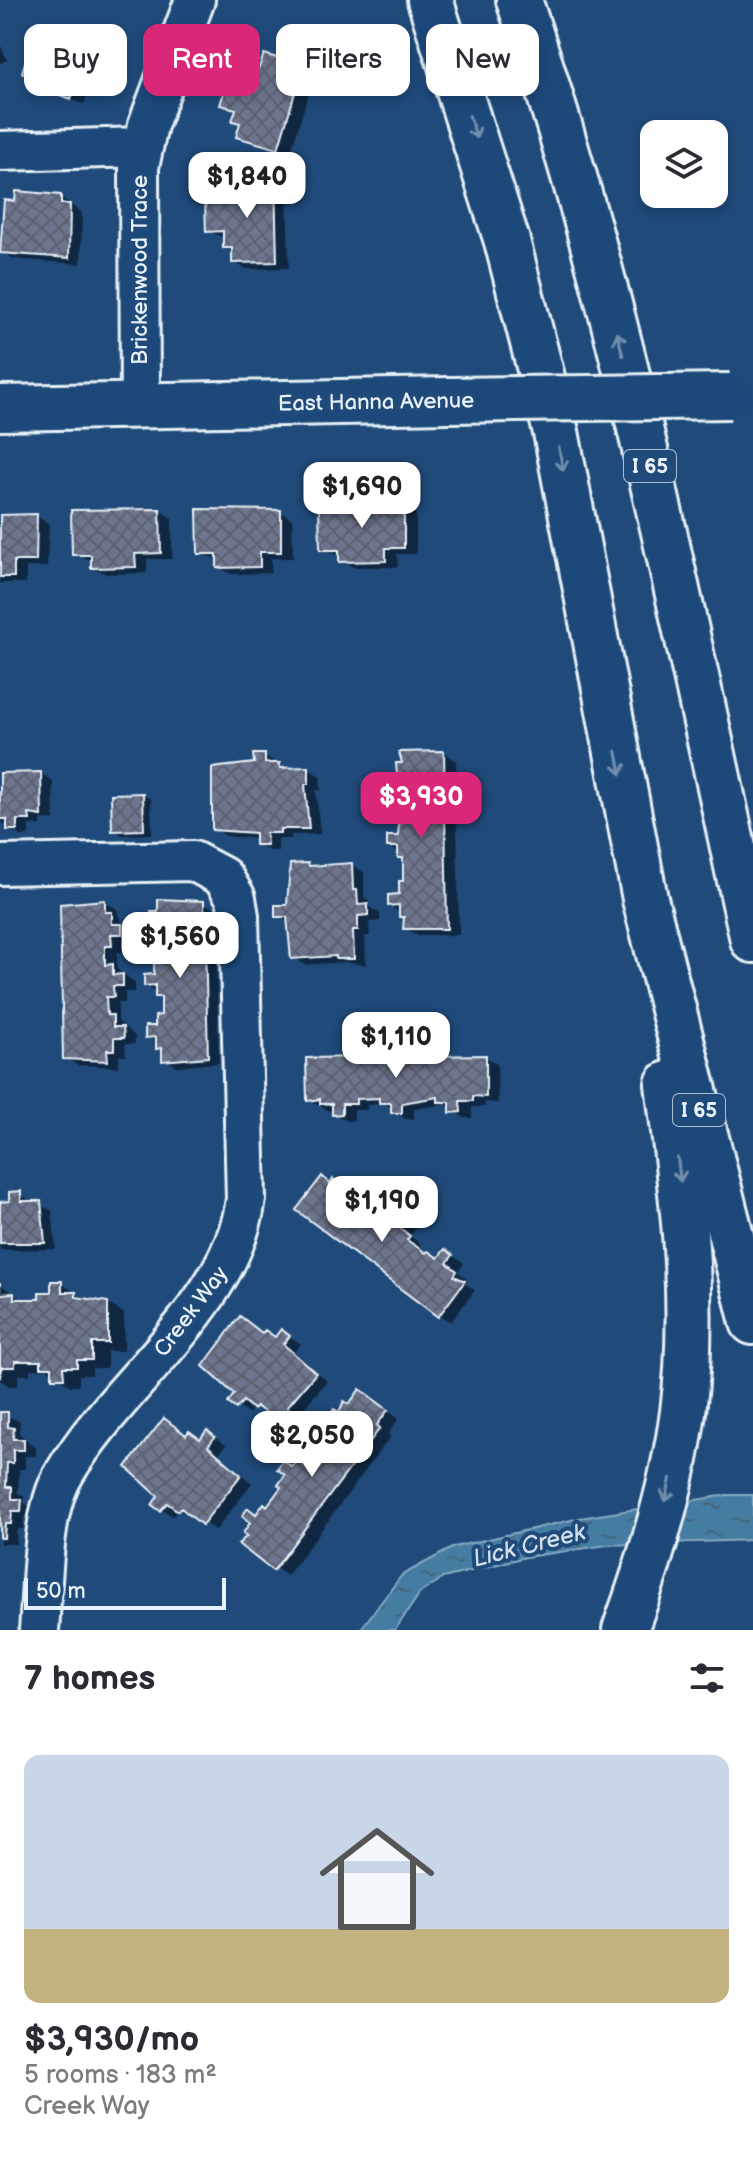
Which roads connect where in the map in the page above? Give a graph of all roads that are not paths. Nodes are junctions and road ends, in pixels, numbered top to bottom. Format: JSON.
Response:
{"nodes":[{"id":1,"x":195,"y":0,"type":"edge"},
{"id":2,"x":430,"y":0,"type":"edge"},
{"id":3,"x":519,"y":0,"type":"edge"},
{"id":4,"x":142,"y":147,"type":"junction"},
{"id":5,"x":0,"y":151,"type":"edge"},
{"id":6,"x":742,"y":395,"type":"edge"},
{"id":7,"x":140,"y":405,"type":"junction"},
{"id":8,"x":0,"y":408,"type":"edge"},
{"id":9,"x":643,"y":436,"type":"junction"},
{"id":10,"x":753,"y":827,"type":"edge"},
{"id":11,"x":0,"y":865,"type":"edge"},
{"id":12,"x":645,"y":899,"type":"junction"},
{"id":13,"x":753,"y":940,"type":"edge"},
{"id":14,"x":753,"y":1322,"type":"edge"},
{"id":15,"x":628,"y":1622,"type":"edge"},
{"id":16,"x":39,"y":1630,"type":"edge"}],
"edges":[{"from":1,"to":4,"type":"street","name":"Brickenwood Trace"},
{"from":2,"to":12,"type":"main road","number":"I 65","one_way":true},
{"from":9,"to":3,"type":"main road","number":"I 65","one_way":true},
{"from":4,"to":5,"type":"street"},
{"from":4,"to":7,"type":"street","name":"Brickenwood Trace"},
{"from":6,"to":7,"type":"main road","name":"East Hanna Avenue","bridge":true},
{"from":7,"to":8,"type":"main road","name":"East Hanna Avenue"},
{"from":9,"to":10,"type":"main road"},
{"from":9,"to":13,"type":"main road","number":"I 65"},
{"from":11,"to":16,"type":"street","name":"Creek Way"},
{"from":12,"to":14,"type":"main road","number":"I 65"},
{"from":12,"to":15,"type":"main road","one_way":true}]}
